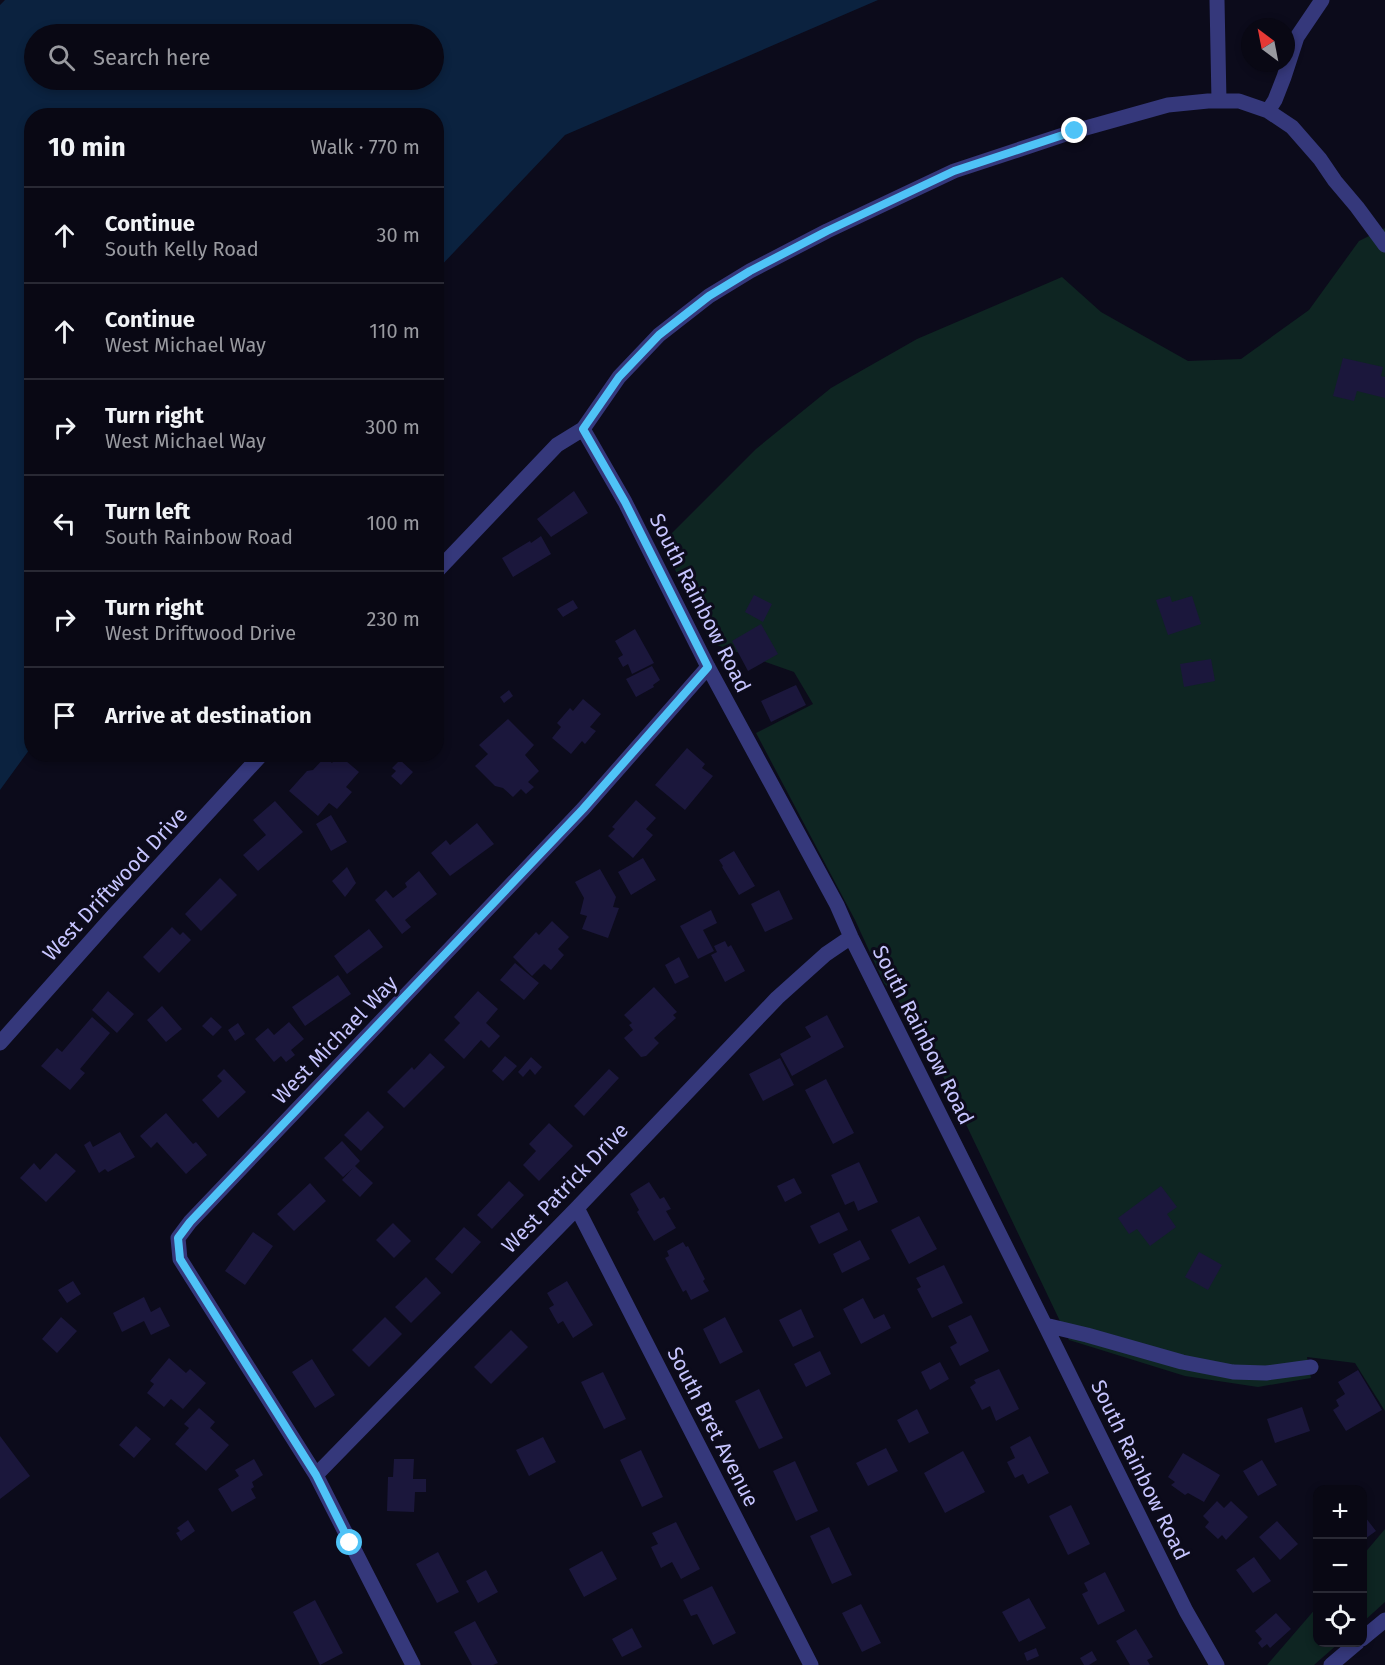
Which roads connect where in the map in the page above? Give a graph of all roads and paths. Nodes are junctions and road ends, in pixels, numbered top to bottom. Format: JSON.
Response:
{"nodes":[{"id":1,"x":1217,"y":0,"type":"edge"},
{"id":2,"x":1322,"y":0,"type":"edge"},
{"id":3,"x":1219,"y":101,"type":"junction"},
{"id":4,"x":1268,"y":111,"type":"junction"},
{"id":5,"x":1385,"y":245,"type":"edge"},
{"id":6,"x":583,"y":429,"type":"junction"},
{"id":7,"x":444,"y":564,"type":"edge"},
{"id":8,"x":708,"y":667,"type":"junction"},
{"id":9,"x":255,"y":762,"type":"edge"},
{"id":10,"x":850,"y":937,"type":"junction"},
{"id":11,"x":0,"y":1043,"type":"edge"},
{"id":12,"x":577,"y":1208,"type":"junction"},
{"id":13,"x":1045,"y":1325,"type":"junction"},
{"id":14,"x":1311,"y":1367,"type":"dead end"},
{"id":15,"x":316,"y":1475,"type":"junction"},
{"id":16,"x":1385,"y":1620,"type":"edge"},
{"id":17,"x":1367,"y":1635,"type":"edge"},
{"id":18,"x":1352,"y":1647,"type":"edge"},
{"id":19,"x":413,"y":1665,"type":"edge"},
{"id":20,"x":811,"y":1665,"type":"edge"},
{"id":21,"x":1217,"y":1665,"type":"edge"},
{"id":22,"x":1331,"y":1665,"type":"edge"}],
"edges":[{"from":1,"to":3,"type":"street"},
{"from":2,"to":4,"type":"street"},
{"from":3,"to":4,"type":"street"},
{"from":3,"to":6,"type":"street"},
{"from":4,"to":5,"type":"street"},
{"from":6,"to":7,"type":"street"},
{"from":6,"to":8,"type":"street","name":"South Rainbow Road"},
{"from":8,"to":10,"type":"street","name":"South Rainbow Road"},
{"from":8,"to":15,"type":"street","name":"West Michael Way"},
{"from":9,"to":11,"type":"street","name":"West Driftwood Drive"},
{"from":10,"to":12,"type":"street","name":"West Patrick Drive"},
{"from":10,"to":13,"type":"street","name":"South Rainbow Road"},
{"from":12,"to":15,"type":"street","name":"West Patrick Drive"},
{"from":12,"to":20,"type":"street","name":"South Bret Avenue"},
{"from":13,"to":14,"type":"street"},
{"from":13,"to":21,"type":"street","name":"South Rainbow Road"},
{"from":15,"to":19,"type":"street","name":"West Michael Way"},
{"from":16,"to":17,"type":"street"},
{"from":18,"to":22,"type":"street"}]}
